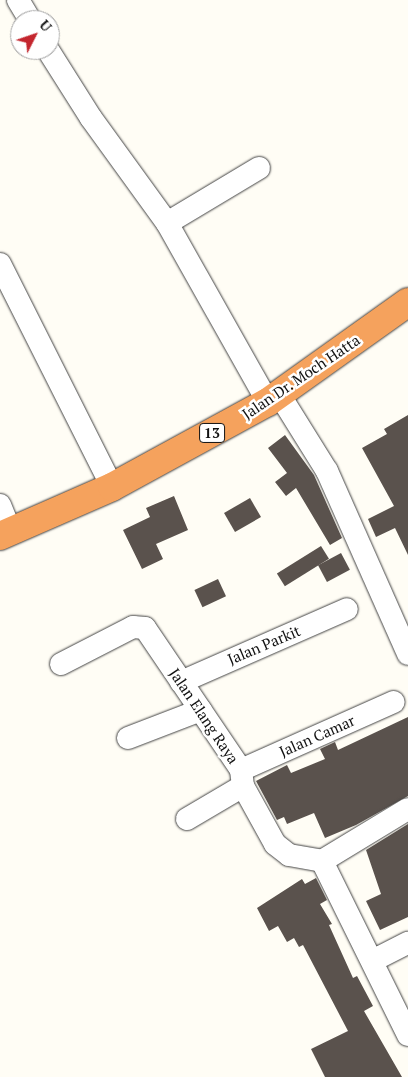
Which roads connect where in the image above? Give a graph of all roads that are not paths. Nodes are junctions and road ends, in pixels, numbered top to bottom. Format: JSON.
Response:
{"nodes":[{"id":1,"x":54,"y":60,"type":"edge"},
{"id":2,"x":259,"y":168,"type":"dead end"},
{"id":3,"x":167,"y":223,"type":"junction"},
{"id":4,"x":0,"y":264,"type":"edge"},
{"id":5,"x":408,"y":302,"type":"edge"},
{"id":6,"x":273,"y":398,"type":"junction"},
{"id":7,"x":112,"y":487,"type":"junction"},
{"id":8,"x":0,"y":505,"type":"edge"},
{"id":9,"x":5,"y":533,"type":"edge"},
{"id":10,"x":347,"y":609,"type":"dead end"},
{"id":11,"x":408,"y":654,"type":"edge"},
{"id":12,"x":61,"y":664,"type":"dead end"},
{"id":13,"x":181,"y":682,"type":"junction"},
{"id":14,"x":394,"y":702,"type":"dead end"},
{"id":15,"x":201,"y":710,"type":"junction"},
{"id":16,"x":128,"y":738,"type":"dead end"},
{"id":17,"x":242,"y":778,"type":"junction"},
{"id":18,"x":408,"y":809,"type":"edge"},
{"id":19,"x":187,"y":819,"type":"dead end"},
{"id":20,"x":322,"y":860,"type":"junction"},
{"id":21,"x":408,"y":943,"type":"edge"},
{"id":22,"x":374,"y":960,"type":"junction"},
{"id":23,"x":408,"y":1035,"type":"edge"}],
"edges":[{"from":1,"to":3,"type":"street"},
{"from":2,"to":3,"type":"street"},
{"from":3,"to":6,"type":"street"},
{"from":4,"to":7,"type":"street"},
{"from":5,"to":6,"type":"highway","name":"Jalan Dr. Moch Hatta","number":"13"},
{"from":6,"to":7,"type":"highway","name":"Jalan Dr. Moch Hatta","number":"13"},
{"from":6,"to":11,"type":"street"},
{"from":7,"to":9,"type":"highway","name":"Jalan Dr. Moch Hatta","number":"13"},
{"from":8,"to":9,"type":"street"},
{"from":10,"to":13,"type":"street","name":"Jalan Parkit"},
{"from":12,"to":13,"type":"street","name":"Jalan Elang Raya"},
{"from":13,"to":15,"type":"street","name":"Jalan Elang Raya"},
{"from":14,"to":17,"type":"street","name":"Jalan Camar"},
{"from":15,"to":16,"type":"street"},
{"from":15,"to":17,"type":"street","name":"Jalan Elang Raya"},
{"from":17,"to":19,"type":"street","name":"Jalan Camar"},
{"from":17,"to":20,"type":"street","name":"Jalan Elang Raya"},
{"from":18,"to":20,"type":"street"},
{"from":20,"to":22,"type":"street"},
{"from":21,"to":22,"type":"street"},
{"from":22,"to":23,"type":"street"}]}
